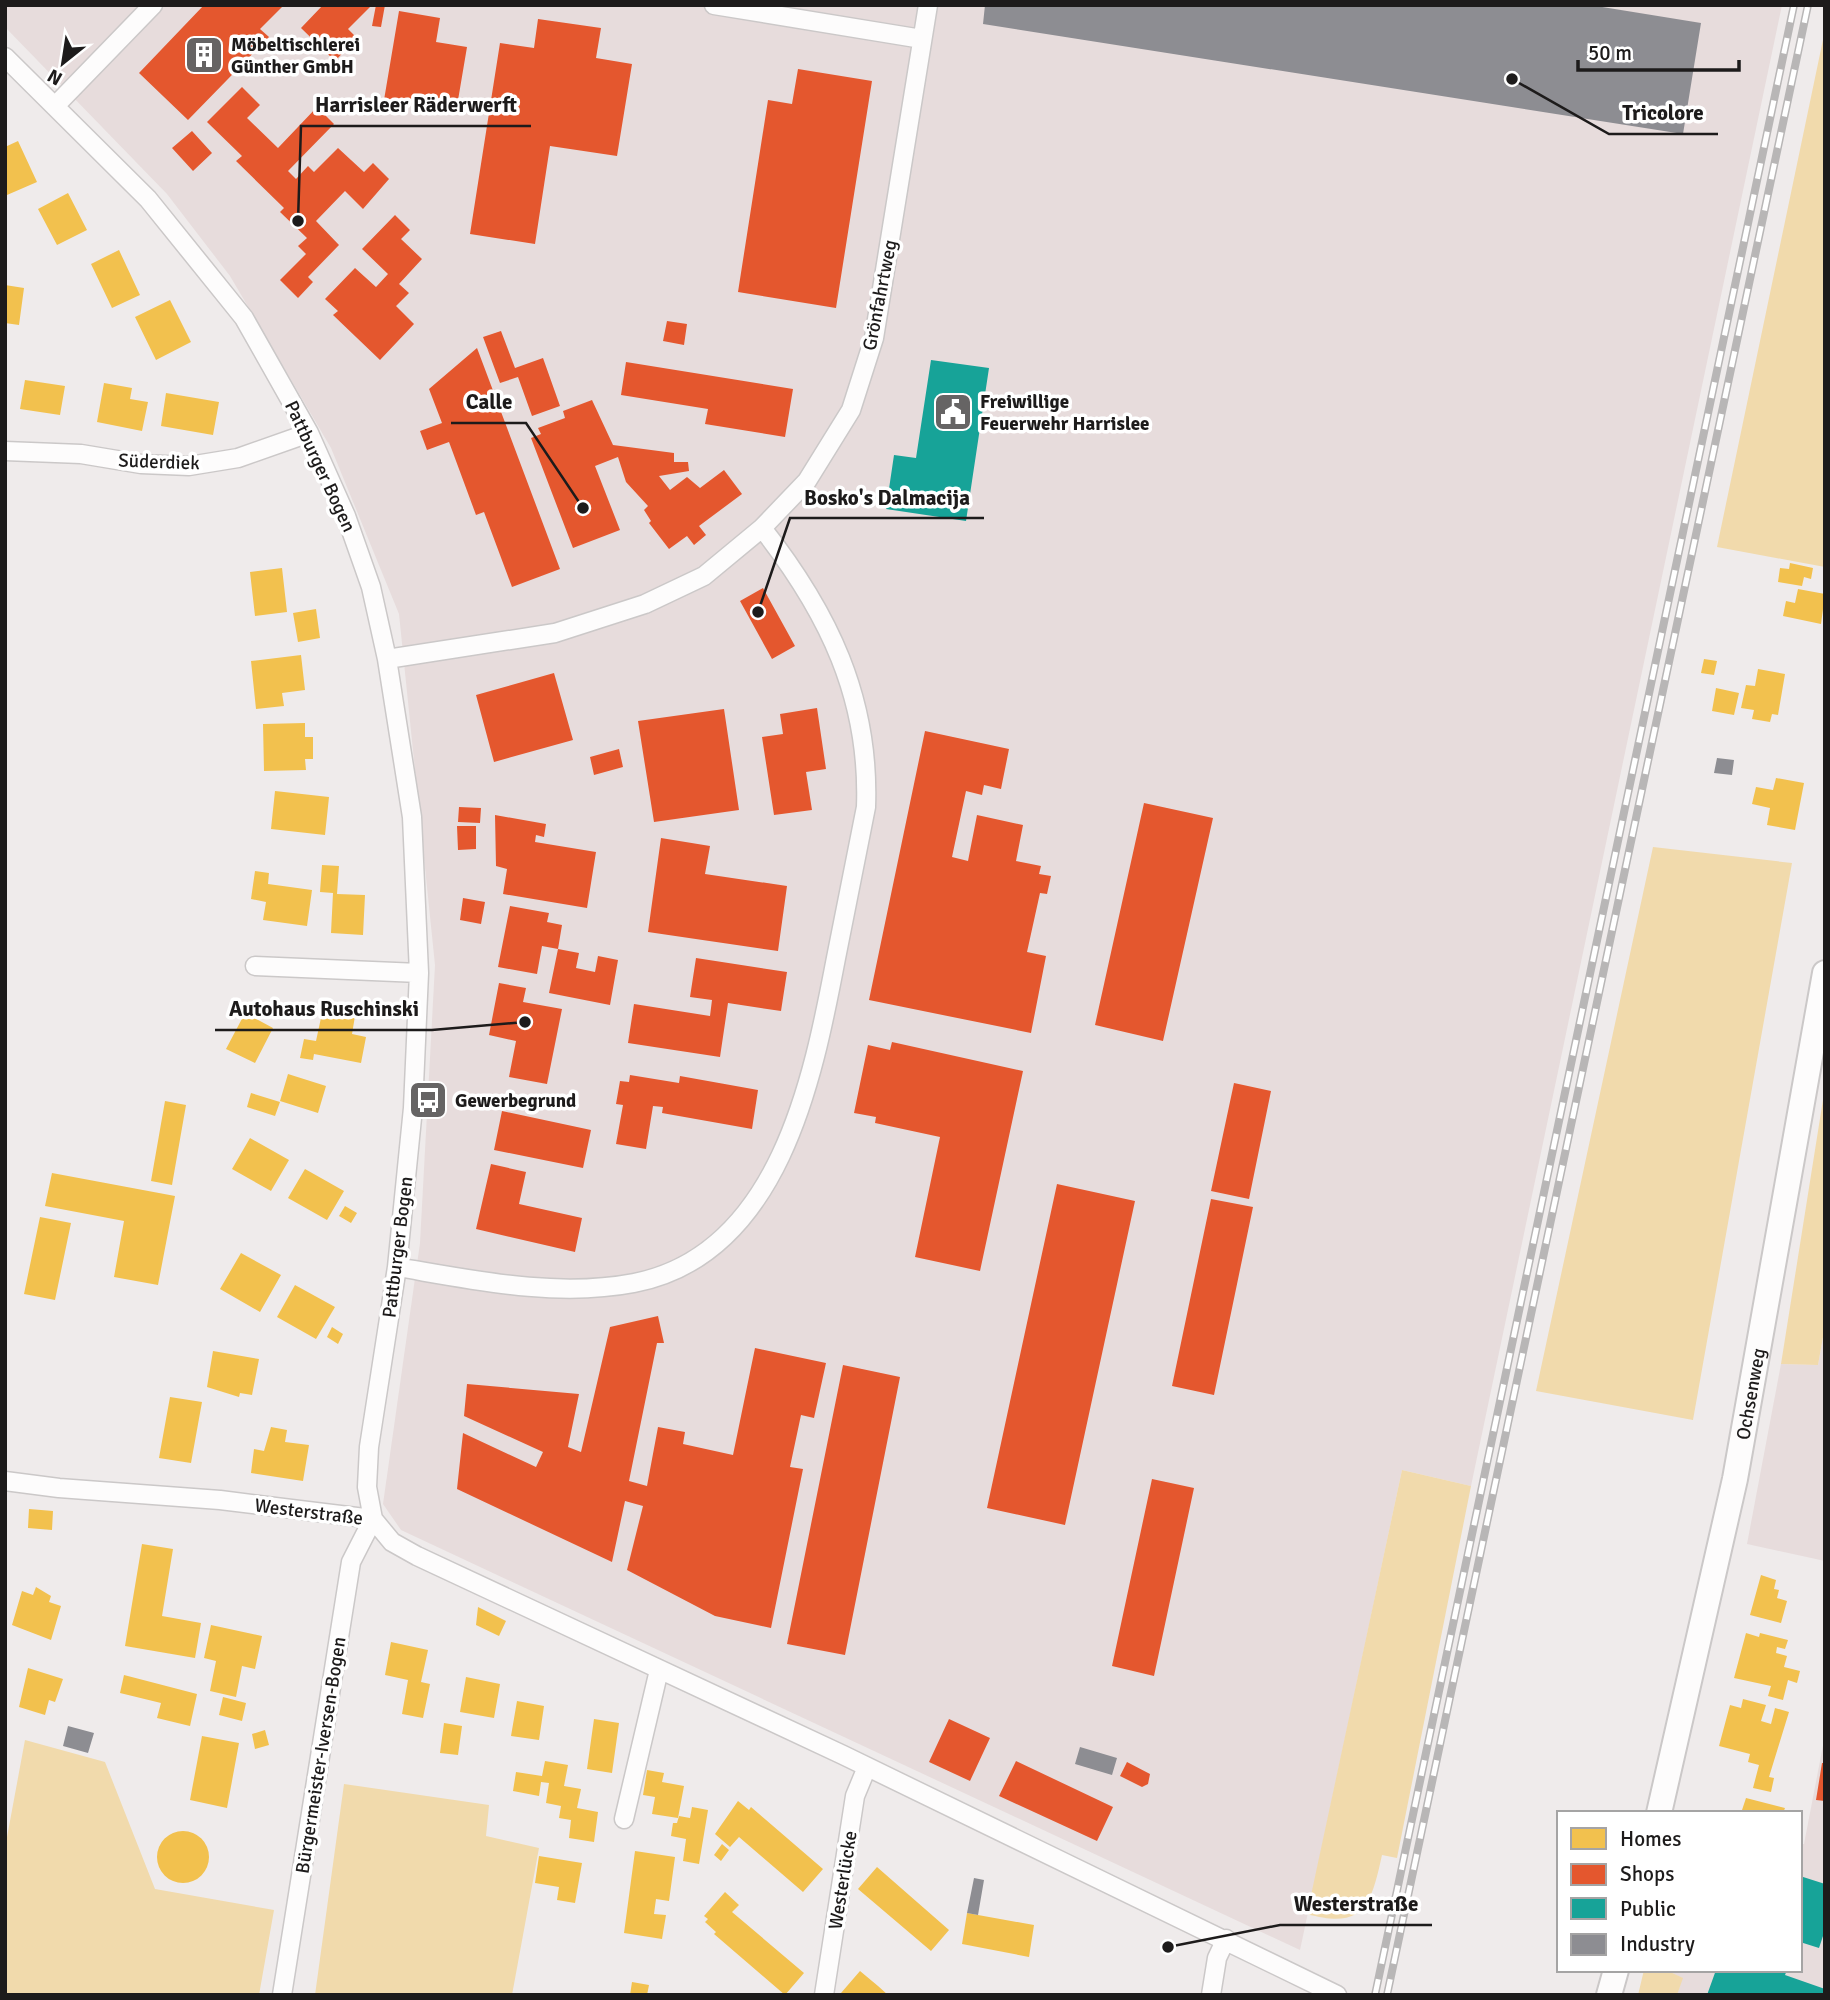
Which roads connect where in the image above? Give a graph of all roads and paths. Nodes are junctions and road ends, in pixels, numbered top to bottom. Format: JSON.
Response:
{"nodes":[{"id":1,"x":153,"y":5,"type":"edge"},
{"id":2,"x":714,"y":5,"type":"edge"},
{"id":3,"x":928,"y":5,"type":"edge"},
{"id":4,"x":922,"y":38,"type":"junction"},
{"id":5,"x":5,"y":57,"type":"edge"},
{"id":6,"x":56,"y":105,"type":"junction"},
{"id":7,"x":309,"y":433,"type":"junction"},
{"id":8,"x":5,"y":451,"type":"edge"},
{"id":9,"x":762,"y":527,"type":"junction"},
{"id":10,"x":387,"y":659,"type":"junction"},
{"id":11,"x":255,"y":966,"type":"dead end"},
{"id":12,"x":419,"y":973,"type":"junction"},
{"id":13,"x":1825,"y":974,"type":"edge"},
{"id":14,"x":397,"y":1267,"type":"junction"},
{"id":15,"x":5,"y":1481,"type":"edge"},
{"id":16,"x":373,"y":1519,"type":"junction"},
{"id":17,"x":659,"y":1670,"type":"junction"},
{"id":18,"x":867,"y":1767,"type":"junction"},
{"id":19,"x":1659,"y":1811,"type":"edge"},
{"id":20,"x":624,"y":1819,"type":"dead end"},
{"id":21,"x":1226,"y":1939,"type":"junction"},
{"id":22,"x":1615,"y":1972,"type":"edge"},
{"id":23,"x":282,"y":1995,"type":"edge"},
{"id":24,"x":824,"y":1995,"type":"edge"},
{"id":25,"x":1211,"y":1995,"type":"edge"},
{"id":26,"x":1337,"y":1995,"type":"edge"},
{"id":27,"x":1609,"y":1995,"type":"edge"}],
"edges":[{"from":1,"to":6,"type":"street"},
{"from":2,"to":4,"type":"street"},
{"from":3,"to":4,"type":"street","name":"Grönfahrtweg"},
{"from":4,"to":9,"type":"street","name":"Grönfahrtweg"},
{"from":5,"to":6,"type":"street","name":"Pattburger Bogen"},
{"from":6,"to":7,"type":"street","name":"Pattburger Bogen"},
{"from":7,"to":8,"type":"street","name":"Süderdiek"},
{"from":7,"to":10,"type":"street","name":"Pattburger Bogen"},
{"from":9,"to":10,"type":"street","name":"Grönfahrtweg"},
{"from":9,"to":14,"type":"street"},
{"from":10,"to":12,"type":"street","name":"Pattburger Bogen"},
{"from":11,"to":12,"type":"street"},
{"from":12,"to":14,"type":"street","name":"Pattburger Bogen"},
{"from":13,"to":19,"type":"main road","name":"Ochsenweg"},
{"from":14,"to":16,"type":"street","name":"Pattburger Bogen"},
{"from":15,"to":16,"type":"street","name":"Westerstraße"},
{"from":16,"to":17,"type":"street","name":"Westerstraße"},
{"from":16,"to":23,"type":"street","name":"Bürgermeister-Iversen-Bogen"},
{"from":17,"to":18,"type":"street","name":"Westerstraße"},
{"from":17,"to":20,"type":"street"},
{"from":18,"to":21,"type":"street","name":"Westerstraße"},
{"from":18,"to":24,"type":"street","name":"Westerlücke"},
{"from":21,"to":25,"type":"street"},
{"from":21,"to":26,"type":"street","name":"Westerstraße"},
{"from":22,"to":27,"type":"main road"}]}
